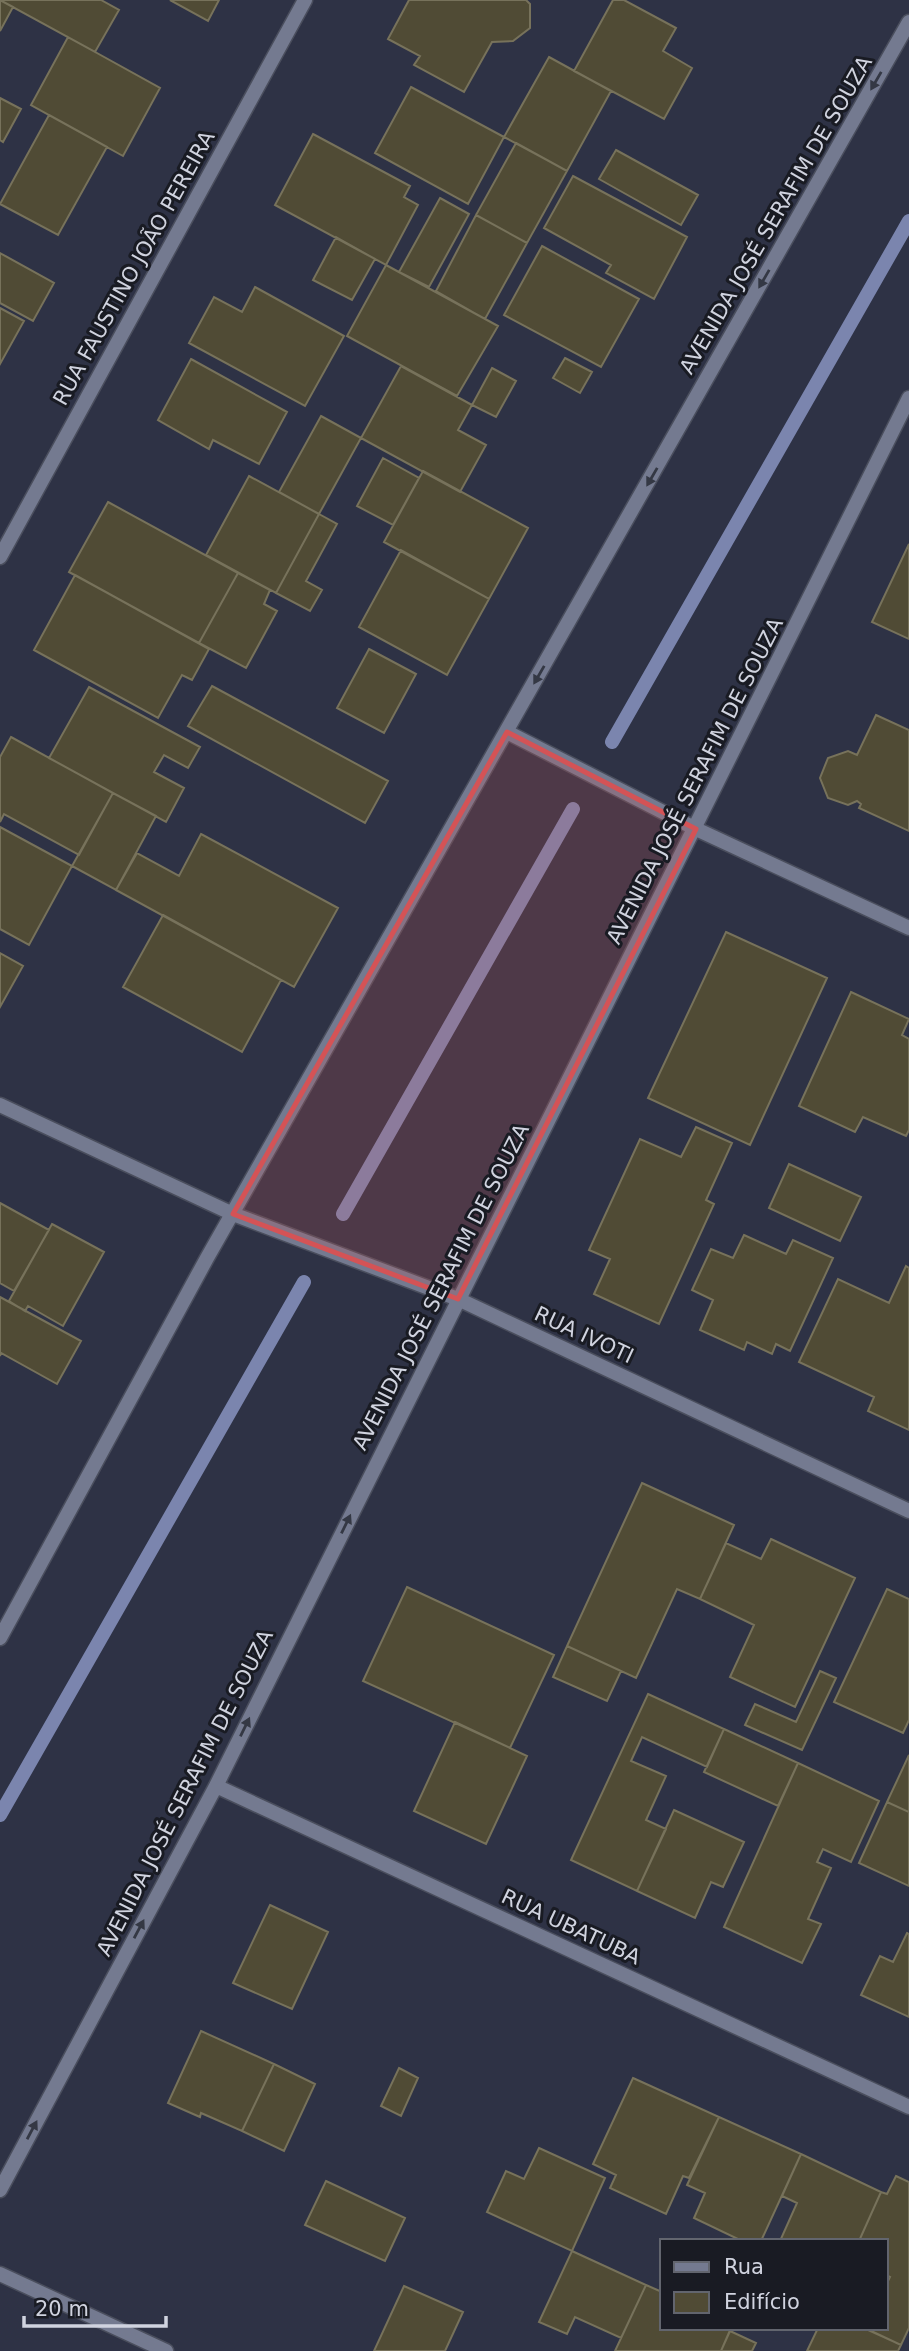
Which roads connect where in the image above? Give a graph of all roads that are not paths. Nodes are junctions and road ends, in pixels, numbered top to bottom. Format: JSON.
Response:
{"nodes":[{"id":1,"x":304,"y":0,"type":"edge"},
{"id":2,"x":909,"y":22,"type":"edge"},
{"id":3,"x":909,"y":398,"type":"edge"},
{"id":4,"x":0,"y":557,"type":"edge"},
{"id":5,"x":507,"y":732,"type":"junction"},
{"id":6,"x":696,"y":829,"type":"junction"},
{"id":7,"x":909,"y":928,"type":"edge"},
{"id":8,"x":0,"y":1105,"type":"edge"},
{"id":9,"x":233,"y":1214,"type":"junction"},
{"id":10,"x":458,"y":1299,"type":"junction"},
{"id":11,"x":909,"y":1511,"type":"edge"},
{"id":12,"x":0,"y":1638,"type":"edge"},
{"id":13,"x":216,"y":1786,"type":"junction"},
{"id":14,"x":909,"y":2107,"type":"edge"},
{"id":15,"x":0,"y":2190,"type":"edge"},
{"id":16,"x":0,"y":2274,"type":"edge"},
{"id":17,"x":166,"y":2351,"type":"edge"}],
"edges":[{"from":1,"to":4,"type":"street","name":"RUA FAUSTINO JOÃO PEREIRA"},
{"from":2,"to":5,"type":"street","name":"AVENIDA JOSÉ SERAFIM DE SOUZA","one_way":true},
{"from":3,"to":6,"type":"street","name":"AVENIDA JOSÉ SERAFIM DE SOUZA"},
{"from":5,"to":6,"type":"street"},
{"from":5,"to":9,"type":"street","name":"AVENIDA JOSÉ SERAFIM DE SOUZA"},
{"from":6,"to":7,"type":"street"},
{"from":6,"to":10,"type":"street","name":"AVENIDA JOSÉ SERAFIM DE SOUZA"},
{"from":8,"to":9,"type":"street","name":"RUA IVOTI"},
{"from":9,"to":10,"type":"street","name":"RUA IVOTI"},
{"from":9,"to":12,"type":"street","name":"AVENIDA JOSÉ SERAFIM DE SOUZA"},
{"from":10,"to":11,"type":"street","name":"RUA IVOTI"},
{"from":13,"to":10,"type":"street","name":"AVENIDA JOSÉ SERAFIM DE SOUZA","one_way":true},
{"from":13,"to":14,"type":"street","name":"RUA UBATUBA"},
{"from":15,"to":13,"type":"street","name":"AVENIDA JOSÉ SERAFIM DE SOUZA","one_way":true},
{"from":16,"to":17,"type":"street"}]}
